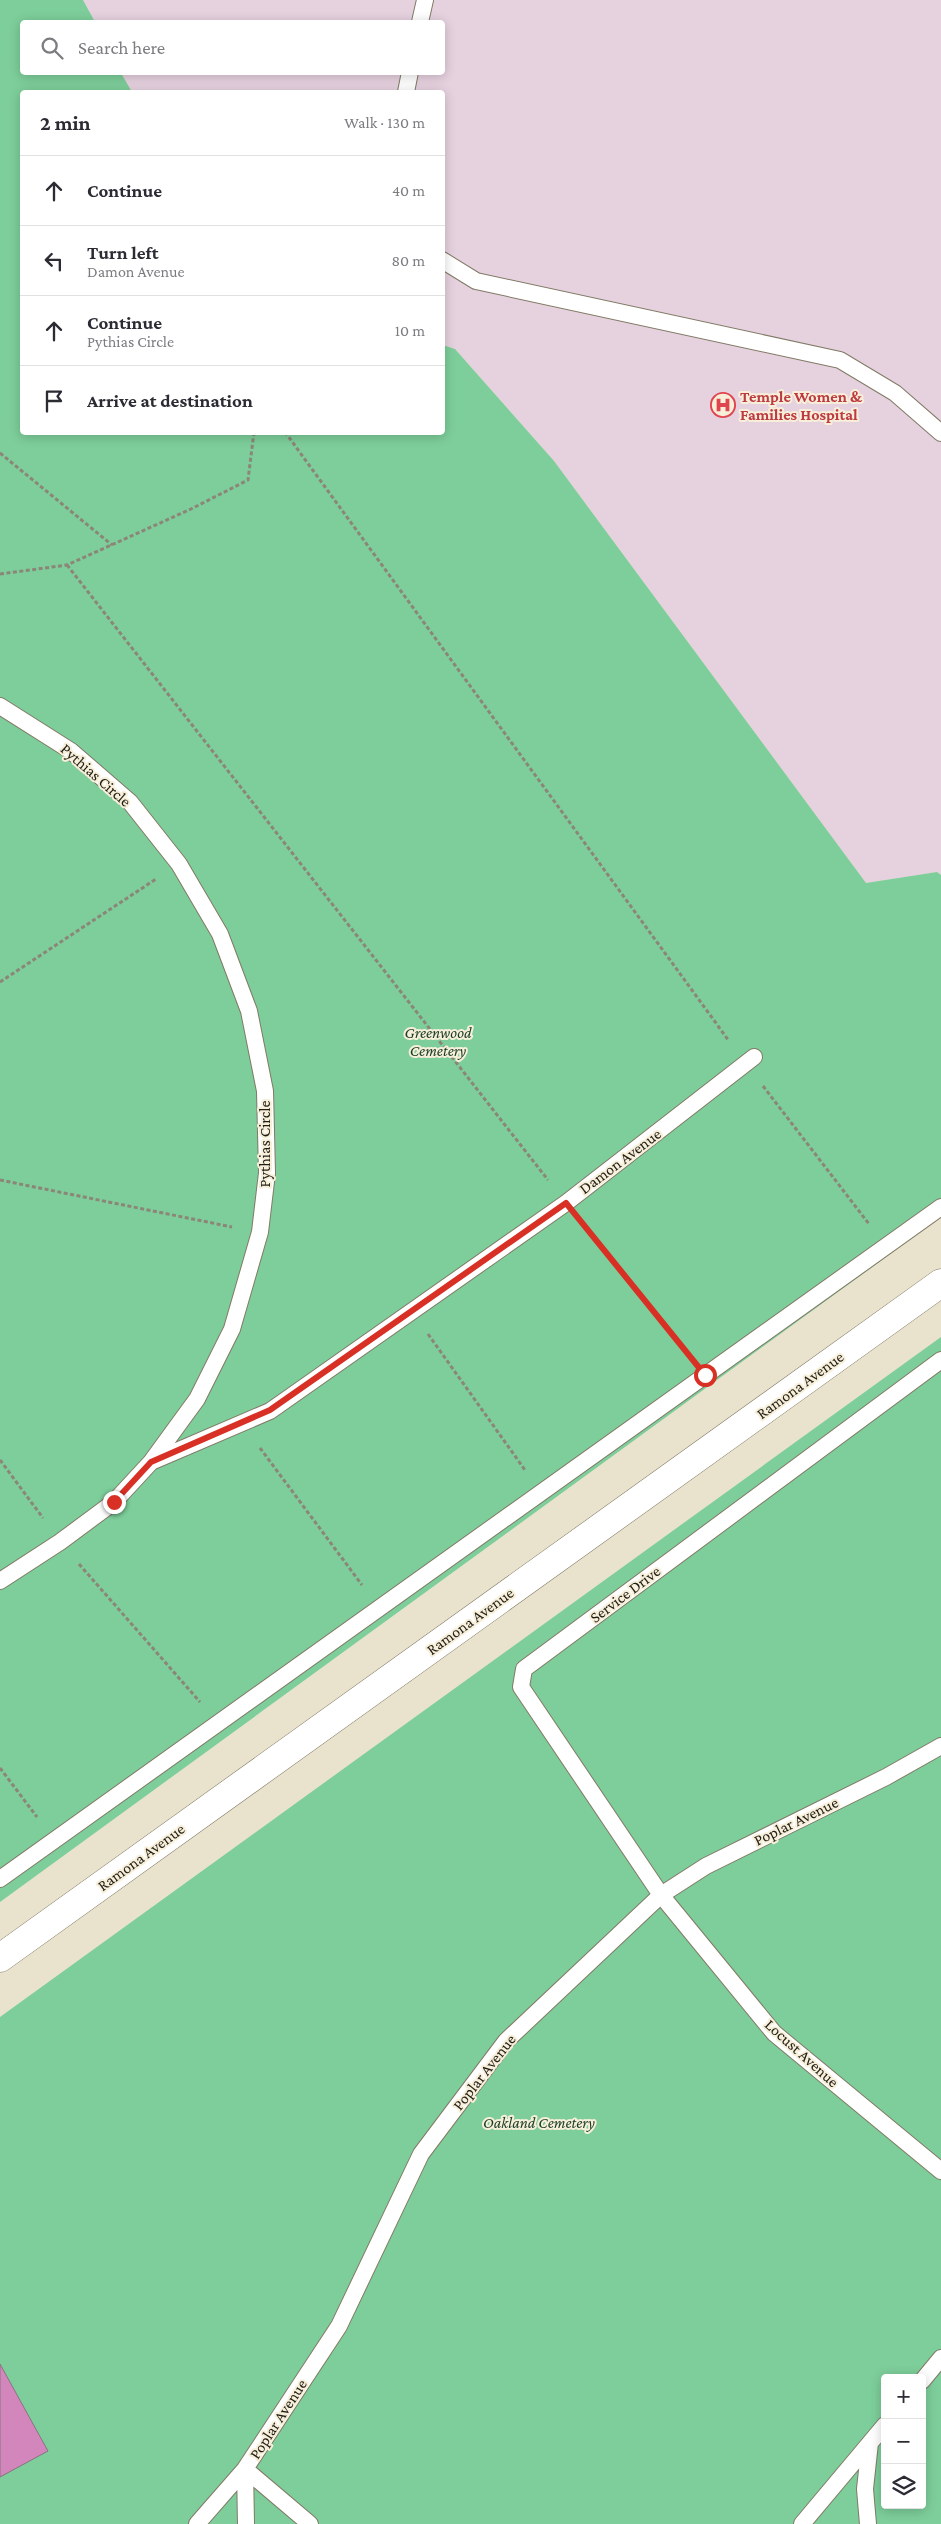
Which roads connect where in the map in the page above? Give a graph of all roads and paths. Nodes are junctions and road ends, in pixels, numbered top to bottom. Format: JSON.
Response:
{"nodes":[{"id":1,"x":425,"y":0,"type":"edge"},
{"id":2,"x":420,"y":20,"type":"edge"},
{"id":3,"x":409,"y":75,"type":"edge"},
{"id":4,"x":406,"y":90,"type":"edge"},
{"id":5,"x":445,"y":262,"type":"edge"},
{"id":6,"x":941,"y":434,"type":"edge"},
{"id":7,"x":254,"y":435,"type":"edge"},
{"id":8,"x":287,"y":435,"type":"edge"},
{"id":9,"x":0,"y":453,"type":"edge"},
{"id":10,"x":112,"y":545,"type":"junction"},
{"id":11,"x":66,"y":565,"type":"junction"},
{"id":12,"x":0,"y":574,"type":"edge"},
{"id":13,"x":0,"y":706,"type":"edge"},
{"id":14,"x":180,"y":864,"type":"junction"},
{"id":15,"x":0,"y":982,"type":"edge"},
{"id":16,"x":750,"y":1061,"type":"junction"},
{"id":17,"x":0,"y":1180,"type":"edge"},
{"id":18,"x":566,"y":1203,"type":"junction"},
{"id":19,"x":941,"y":1207,"type":"edge"},
{"id":20,"x":260,"y":1232,"type":"junction"},
{"id":21,"x":886,"y":1246,"type":"junction"},
{"id":22,"x":941,"y":1283,"type":"edge"},
{"id":23,"x":412,"y":1311,"type":"junction"},
{"id":24,"x":941,"y":1360,"type":"edge"},
{"id":25,"x":705,"y":1375,"type":"junction"},
{"id":26,"x":242,"y":1423,"type":"junction"},
{"id":27,"x":0,"y":1460,"type":"edge"},
{"id":28,"x":151,"y":1462,"type":"junction"},
{"id":29,"x":541,"y":1493,"type":"junction"},
{"id":30,"x":60,"y":1542,"type":"junction"},
{"id":31,"x":0,"y":1581,"type":"edge"},
{"id":32,"x":379,"y":1609,"type":"junction"},
{"id":33,"x":218,"y":1723,"type":"junction"},
{"id":34,"x":941,"y":1746,"type":"edge"},
{"id":35,"x":0,"y":1768,"type":"edge"},
{"id":36,"x":55,"y":1840,"type":"junction"},
{"id":37,"x":0,"y":1879,"type":"edge"},
{"id":38,"x":661,"y":1895,"type":"junction"},
{"id":39,"x":0,"y":1958,"type":"edge"},
{"id":40,"x":941,"y":2171,"type":"edge"},
{"id":41,"x":941,"y":2358,"type":"edge"},
{"id":42,"x":926,"y":2375,"type":"edge"},
{"id":43,"x":881,"y":2431,"type":"edge"},
{"id":44,"x":870,"y":2443,"type":"junction"},
{"id":45,"x":245,"y":2469,"type":"junction"},
{"id":46,"x":197,"y":2524,"type":"edge"},
{"id":47,"x":246,"y":2524,"type":"edge"},
{"id":48,"x":310,"y":2524,"type":"edge"},
{"id":49,"x":802,"y":2524,"type":"edge"},
{"id":50,"x":868,"y":2524,"type":"edge"}],
"edges":[{"from":1,"to":2,"type":"lane"},
{"from":3,"to":4,"type":"lane"},
{"from":5,"to":6,"type":"lane"},
{"from":7,"to":10,"type":"path"},
{"from":8,"to":16,"type":"path"},
{"from":9,"to":10,"type":"path"},
{"from":10,"to":11,"type":"path"},
{"from":11,"to":12,"type":"path"},
{"from":11,"to":18,"type":"path"},
{"from":13,"to":14,"type":"lane","name":"Pythias Circle"},
{"from":14,"to":15,"type":"path"},
{"from":14,"to":20,"type":"lane","name":"Pythias Circle"},
{"from":16,"to":18,"type":"lane","name":"Damon Avenue"},
{"from":16,"to":21,"type":"path"},
{"from":17,"to":20,"type":"path"},
{"from":18,"to":23,"type":"lane","name":"Damon Avenue"},
{"from":18,"to":25,"type":"path"},
{"from":19,"to":21,"type":"lane"},
{"from":20,"to":28,"type":"lane","name":"Pythias Circle"},
{"from":21,"to":25,"type":"lane"},
{"from":22,"to":39,"type":"street","name":"Ramona Avenue"},
{"from":23,"to":26,"type":"lane","name":"Damon Avenue"},
{"from":23,"to":29,"type":"path"},
{"from":24,"to":38,"type":"lane","name":"Service Drive"},
{"from":25,"to":29,"type":"lane"},
{"from":26,"to":28,"type":"lane","name":"Damon Avenue"},
{"from":26,"to":32,"type":"path"},
{"from":27,"to":30,"type":"path"},
{"from":28,"to":30,"type":"lane","name":"Pythias Circle"},
{"from":29,"to":32,"type":"lane"},
{"from":30,"to":31,"type":"lane","name":"Pythias Circle"},
{"from":30,"to":33,"type":"path"},
{"from":32,"to":33,"type":"lane"},
{"from":33,"to":36,"type":"lane"},
{"from":34,"to":38,"type":"lane","name":"Poplar Avenue"},
{"from":35,"to":36,"type":"path"},
{"from":36,"to":37,"type":"lane"},
{"from":38,"to":40,"type":"lane","name":"Locust Avenue"},
{"from":38,"to":45,"type":"lane","name":"Poplar Avenue"},
{"from":41,"to":42,"type":"lane"},
{"from":43,"to":44,"type":"lane"},
{"from":44,"to":49,"type":"lane"},
{"from":44,"to":50,"type":"lane"},
{"from":45,"to":46,"type":"lane","name":"Poplar Avenue"},
{"from":45,"to":47,"type":"lane"},
{"from":45,"to":48,"type":"lane"}]}
